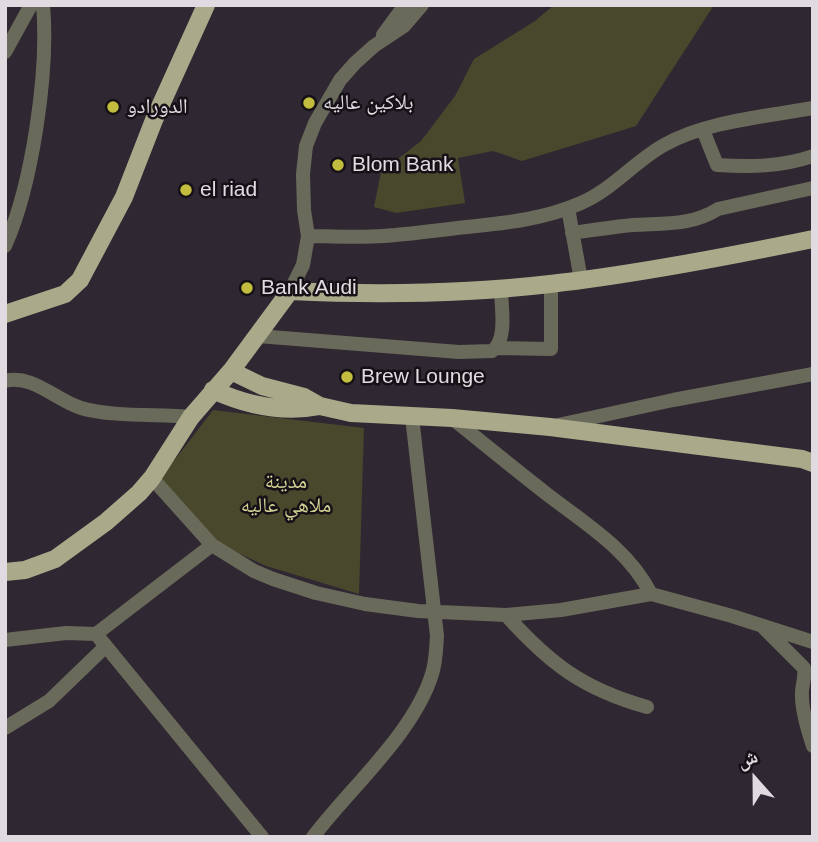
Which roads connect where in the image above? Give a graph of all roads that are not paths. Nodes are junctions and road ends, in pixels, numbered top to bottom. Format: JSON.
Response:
{"nodes":[{"id":1,"x":31,"y":5,"type":"edge"},
{"id":2,"x":43,"y":5,"type":"edge"},
{"id":3,"x":206,"y":5,"type":"edge"},
{"id":4,"x":405,"y":5,"type":"edge"},
{"id":5,"x":422,"y":5,"type":"edge"},
{"id":6,"x":374,"y":46,"type":"junction"},
{"id":7,"x":5,"y":52,"type":"edge"},
{"id":8,"x":813,"y":110,"type":"edge"},
{"id":9,"x":703,"y":130,"type":"junction"},
{"id":10,"x":813,"y":156,"type":"edge"},
{"id":11,"x":813,"y":188,"type":"edge"},
{"id":12,"x":568,"y":208,"type":"junction"},
{"id":13,"x":572,"y":233,"type":"junction"},
{"id":14,"x":309,"y":236,"type":"junction"},
{"id":15,"x":813,"y":239,"type":"edge"},
{"id":16,"x":5,"y":246,"type":"edge"},
{"id":17,"x":581,"y":280,"type":"junction"},
{"id":18,"x":551,"y":284,"type":"junction"},
{"id":19,"x":501,"y":289,"type":"junction"},
{"id":20,"x":290,"y":291,"type":"junction"},
{"id":21,"x":5,"y":314,"type":"edge"},
{"id":22,"x":258,"y":336,"type":"junction"},
{"id":23,"x":497,"y":348,"type":"junction"},
{"id":24,"x":230,"y":371,"type":"junction"},
{"id":25,"x":813,"y":374,"type":"edge"},
{"id":26,"x":5,"y":381,"type":"edge"},
{"id":27,"x":262,"y":386,"type":"junction"},
{"id":28,"x":213,"y":390,"type":"junction"},
{"id":29,"x":254,"y":404,"type":"junction"},
{"id":30,"x":320,"y":406,"type":"junction"},
{"id":31,"x":191,"y":417,"type":"junction"},
{"id":32,"x":412,"y":417,"type":"junction"},
{"id":33,"x":452,"y":418,"type":"junction"},
{"id":34,"x":550,"y":427,"type":"junction"},
{"id":35,"x":809,"y":460,"type":"edge"},
{"id":36,"x":152,"y":478,"type":"junction"},
{"id":37,"x":212,"y":545,"type":"junction"},
{"id":38,"x":5,"y":572,"type":"edge"},
{"id":39,"x":651,"y":594,"type":"junction"},
{"id":40,"x":435,"y":612,"type":"junction"},
{"id":41,"x":506,"y":615,"type":"junction"},
{"id":42,"x":761,"y":625,"type":"junction"},
{"id":43,"x":96,"y":634,"type":"junction"},
{"id":44,"x":5,"y":640,"type":"edge"},
{"id":45,"x":813,"y":642,"type":"edge"},
{"id":46,"x":106,"y":646,"type":"junction"},
{"id":47,"x":647,"y":707,"type":"dead end"},
{"id":48,"x":5,"y":728,"type":"edge"},
{"id":49,"x":813,"y":746,"type":"edge"},
{"id":50,"x":262,"y":837,"type":"edge"},
{"id":51,"x":313,"y":837,"type":"edge"}],
"edges":[{"from":1,"to":7,"type":"street"},
{"from":2,"to":16,"type":"street"},
{"from":3,"to":21,"type":"main road"},
{"from":4,"to":6,"type":"street"},
{"from":5,"to":6,"type":"street"},
{"from":6,"to":14,"type":"street"},
{"from":8,"to":9,"type":"street"},
{"from":9,"to":10,"type":"street"},
{"from":9,"to":12,"type":"street"},
{"from":11,"to":13,"type":"street"},
{"from":12,"to":13,"type":"street"},
{"from":12,"to":14,"type":"street"},
{"from":13,"to":17,"type":"street"},
{"from":14,"to":20,"type":"street"},
{"from":15,"to":17,"type":"main road"},
{"from":17,"to":18,"type":"main road"},
{"from":18,"to":19,"type":"main road"},
{"from":18,"to":23,"type":"street"},
{"from":19,"to":20,"type":"main road"},
{"from":19,"to":23,"type":"street"},
{"from":20,"to":22,"type":"main road"},
{"from":22,"to":23,"type":"street"},
{"from":22,"to":24,"type":"main road"},
{"from":24,"to":27,"type":"main road"},
{"from":24,"to":28,"type":"main road"},
{"from":25,"to":34,"type":"street"},
{"from":26,"to":31,"type":"street"},
{"from":27,"to":29,"type":"main road"},
{"from":27,"to":30,"type":"main road"},
{"from":28,"to":29,"type":"main road"},
{"from":28,"to":31,"type":"main road"},
{"from":29,"to":30,"type":"main road"},
{"from":30,"to":32,"type":"main road"},
{"from":31,"to":36,"type":"main road"},
{"from":32,"to":33,"type":"main road"},
{"from":32,"to":40,"type":"street"},
{"from":33,"to":34,"type":"main road"},
{"from":33,"to":39,"type":"street"},
{"from":34,"to":35,"type":"main road"},
{"from":36,"to":37,"type":"street"},
{"from":36,"to":38,"type":"main road"},
{"from":37,"to":40,"type":"street"},
{"from":37,"to":43,"type":"street"},
{"from":39,"to":41,"type":"street"},
{"from":39,"to":42,"type":"street"},
{"from":40,"to":41,"type":"street"},
{"from":40,"to":51,"type":"street"},
{"from":41,"to":47,"type":"street"},
{"from":42,"to":45,"type":"street"},
{"from":42,"to":49,"type":"street"},
{"from":43,"to":44,"type":"street"},
{"from":43,"to":46,"type":"street"},
{"from":46,"to":48,"type":"street"},
{"from":46,"to":50,"type":"street"}]}
